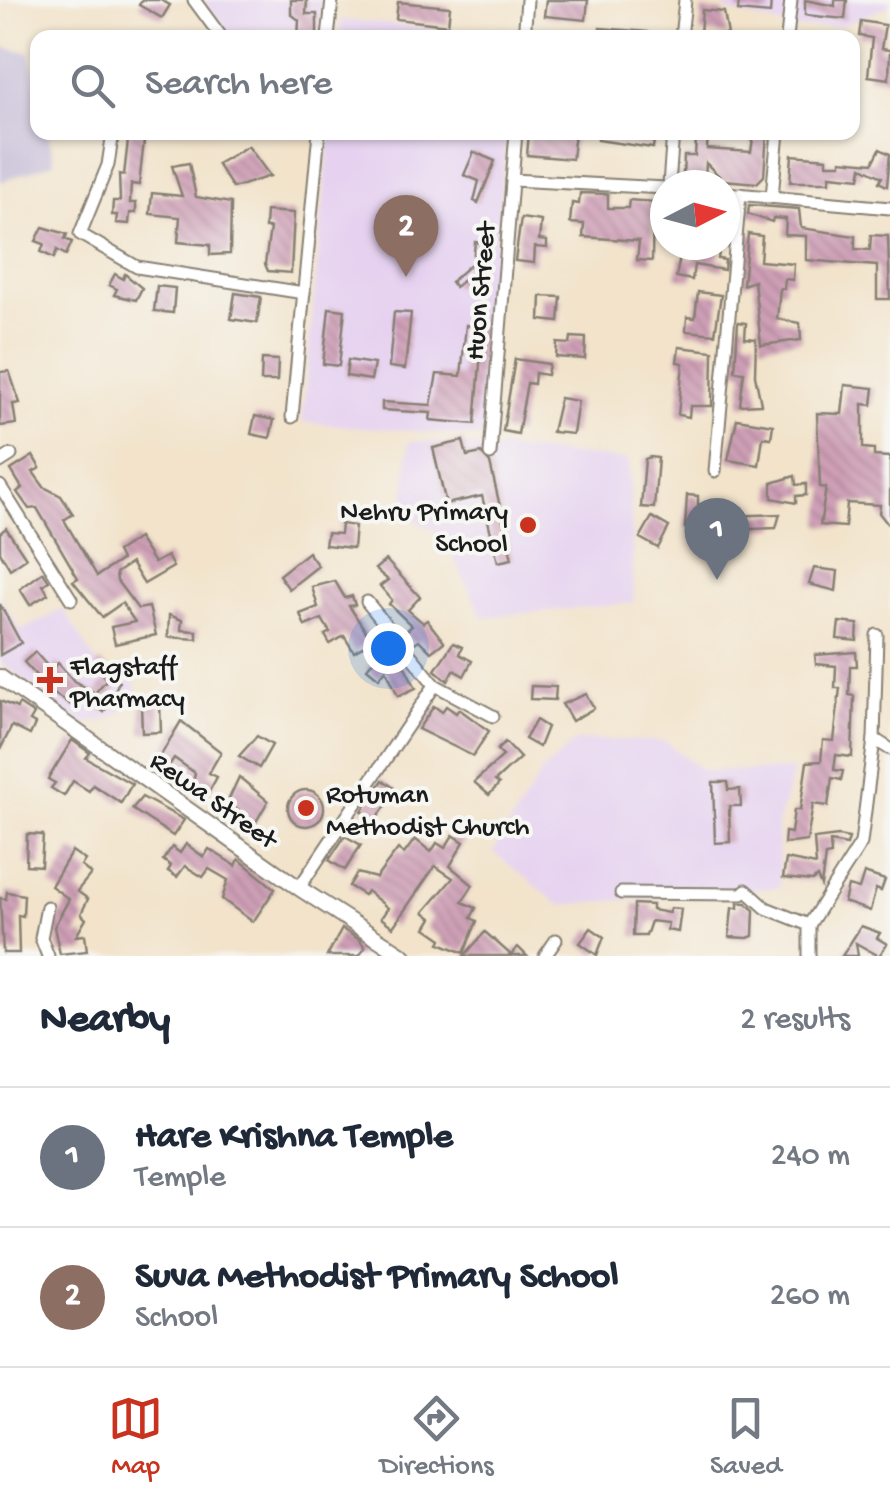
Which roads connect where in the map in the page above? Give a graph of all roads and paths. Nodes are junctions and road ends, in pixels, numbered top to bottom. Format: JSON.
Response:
{"nodes":[{"id":1,"x":194,"y":0,"type":"edge"},
{"id":2,"x":332,"y":0,"type":"edge"},
{"id":3,"x":527,"y":0,"type":"edge"},
{"id":4,"x":684,"y":0,"type":"edge"},
{"id":5,"x":791,"y":0,"type":"edge"},
{"id":6,"x":216,"y":30,"type":"edge"},
{"id":7,"x":329,"y":30,"type":"edge"},
{"id":8,"x":525,"y":30,"type":"edge"},
{"id":9,"x":682,"y":30,"type":"edge"},
{"id":10,"x":788,"y":30,"type":"edge"},
{"id":11,"x":112,"y":140,"type":"edge"},
{"id":12,"x":316,"y":140,"type":"edge"},
{"id":13,"x":515,"y":140,"type":"edge"},
{"id":14,"x":672,"y":140,"type":"edge"},
{"id":15,"x":777,"y":140,"type":"edge"},
{"id":16,"x":669,"y":170,"type":"edge"},
{"id":17,"x":512,"y":180,"type":"junction"},
{"id":18,"x":650,"y":185,"type":"edge"},
{"id":19,"x":740,"y":194,"type":"edge"},
{"id":20,"x":772,"y":197,"type":"junction"},
{"id":21,"x":890,"y":208,"type":"edge"},
{"id":22,"x":734,"y":260,"type":"edge"},
{"id":23,"x":304,"y":293,"type":"junction"},
{"id":24,"x":292,"y":417,"type":"dead end"},
{"id":25,"x":490,"y":454,"type":"dead end"},
{"id":26,"x":715,"y":471,"type":"dead end"},
{"id":27,"x":0,"y":486,"type":"edge"},
{"id":28,"x":71,"y":598,"type":"dead end"},
{"id":29,"x":366,"y":602,"type":"dead end"},
{"id":30,"x":878,"y":635,"type":"dead end"},
{"id":31,"x":0,"y":677,"type":"edge"},
{"id":32,"x":434,"y":684,"type":"junction"},
{"id":33,"x":494,"y":716,"type":"dead end"},
{"id":34,"x":874,"y":739,"type":"junction"},
{"id":35,"x":890,"y":749,"type":"edge"},
{"id":36,"x":299,"y":888,"type":"junction"},
{"id":37,"x":620,"y":893,"type":"dead end"},
{"id":38,"x":47,"y":908,"type":"dead end"},
{"id":39,"x":809,"y":926,"type":"junction"},
{"id":40,"x":556,"y":940,"type":"dead end"},
{"id":41,"x":48,"y":956,"type":"edge"},
{"id":42,"x":404,"y":956,"type":"edge"},
{"id":43,"x":545,"y":956,"type":"edge"},
{"id":44,"x":810,"y":956,"type":"edge"}],
"edges":[{"from":1,"to":6,"type":"street"},
{"from":2,"to":7,"type":"street"},
{"from":3,"to":8,"type":"street"},
{"from":4,"to":9,"type":"street"},
{"from":5,"to":10,"type":"street"},
{"from":11,"to":23,"type":"street"},
{"from":12,"to":23,"type":"street"},
{"from":13,"to":17,"type":"street","name":"Huon Street"},
{"from":14,"to":16,"type":"street"},
{"from":15,"to":20,"type":"street"},
{"from":17,"to":18,"type":"street"},
{"from":17,"to":25,"type":"street","name":"Huon Street"},
{"from":19,"to":20,"type":"street"},
{"from":20,"to":21,"type":"street"},
{"from":22,"to":26,"type":"street"},
{"from":23,"to":24,"type":"street"},
{"from":27,"to":28,"type":"street"},
{"from":29,"to":32,"type":"street"},
{"from":30,"to":34,"type":"street"},
{"from":31,"to":36,"type":"main road","name":"Rewa Street"},
{"from":32,"to":33,"type":"street"},
{"from":32,"to":36,"type":"street"},
{"from":34,"to":35,"type":"street"},
{"from":34,"to":39,"type":"street"},
{"from":36,"to":42,"type":"main road","name":"Rewa Street"},
{"from":37,"to":39,"type":"street"},
{"from":38,"to":41,"type":"street"},
{"from":39,"to":44,"type":"street"},
{"from":40,"to":43,"type":"street"}]}
